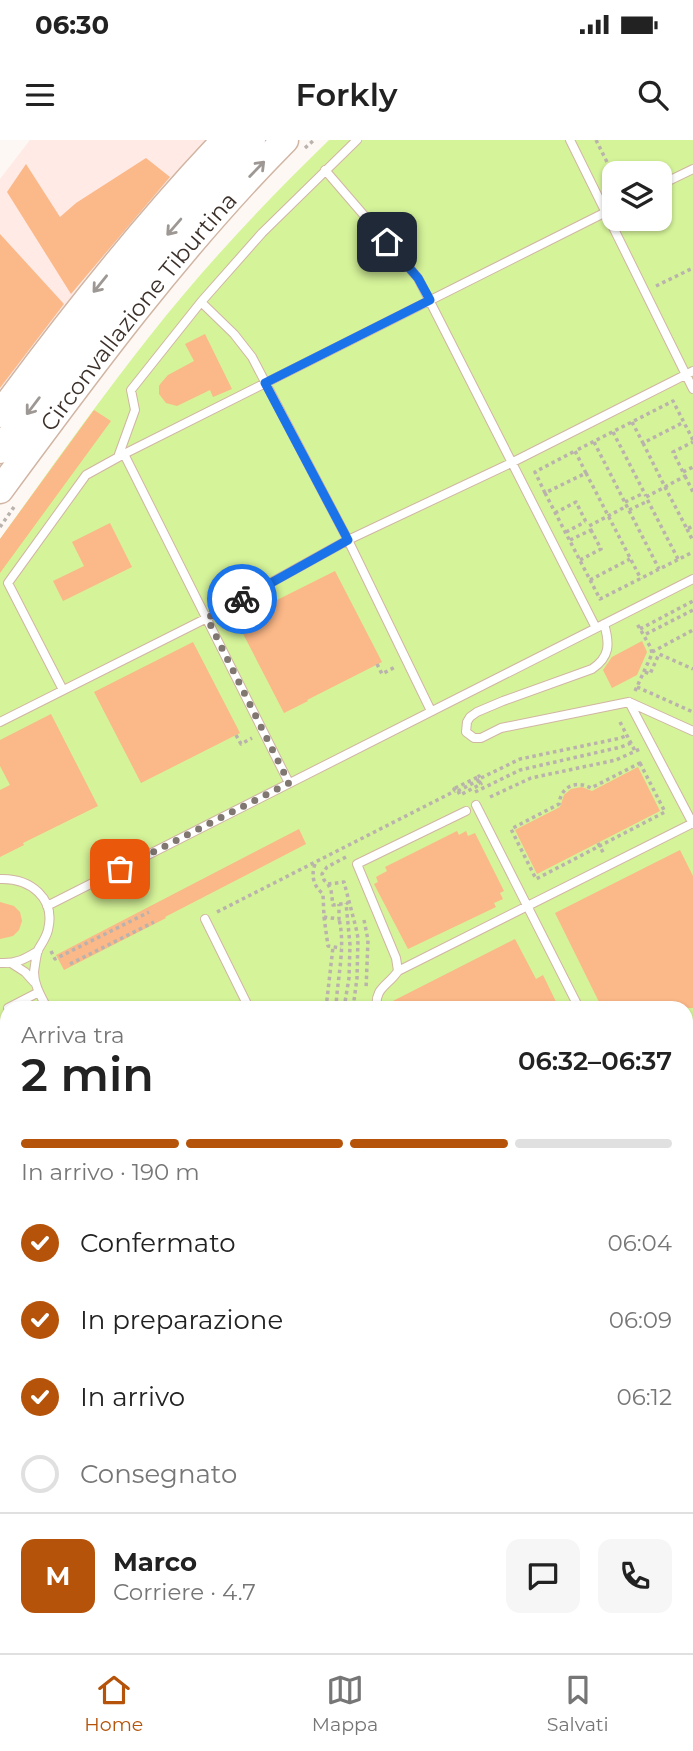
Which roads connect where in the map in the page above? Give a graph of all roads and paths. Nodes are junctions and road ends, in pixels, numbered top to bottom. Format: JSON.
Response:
{"nodes":[{"id":1,"x":225,"y":140,"type":"edge"},
{"id":2,"x":252,"y":140,"type":"edge"},
{"id":3,"x":314,"y":140,"type":"edge"},
{"id":4,"x":357,"y":140,"type":"edge"},
{"id":5,"x":570,"y":140,"type":"edge"},
{"id":6,"x":596,"y":140,"type":"edge"},
{"id":7,"x":292,"y":148,"type":"edge"},
{"id":8,"x":606,"y":161,"type":"edge"},
{"id":9,"x":693,"y":169,"type":"edge"},
{"id":10,"x":325,"y":170,"type":"junction"},
{"id":11,"x":672,"y":179,"type":"edge"},
{"id":12,"x":602,"y":204,"type":"edge"},
{"id":13,"x":602,"y":214,"type":"edge"},
{"id":14,"x":615,"y":231,"type":"edge"},
{"id":15,"x":693,"y":268,"type":"edge"},
{"id":16,"x":645,"y":292,"type":"junction"},
{"id":17,"x":430,"y":300,"type":"junction"},
{"id":18,"x":201,"y":302,"type":"junction"},
{"id":19,"x":690,"y":373,"type":"edge"},
{"id":20,"x":265,"y":383,"type":"junction"},
{"id":21,"x":693,"y":388,"type":"edge"},
{"id":22,"x":0,"y":414,"type":"edge"},
{"id":23,"x":632,"y":422,"type":"junction"},
{"id":24,"x":684,"y":422,"type":"junction"},
{"id":25,"x":613,"y":432,"type":"junction"},
{"id":26,"x":693,"y":441,"type":"edge"},
{"id":27,"x":594,"y":442,"type":"junction"},
{"id":28,"x":643,"y":443,"type":"junction"},
{"id":29,"x":0,"y":450,"type":"edge"},
{"id":30,"x":575,"y":451,"type":"junction"},
{"id":31,"x":121,"y":456,"type":"junction"},
{"id":32,"x":511,"y":463,"type":"junction"},
{"id":33,"x":693,"y":467,"type":"edge"},
{"id":34,"x":586,"y":473,"type":"junction"},
{"id":35,"x":685,"y":476,"type":"junction"},
{"id":36,"x":693,"y":477,"type":"edge"},
{"id":37,"x":665,"y":487,"type":"junction"},
{"id":38,"x":693,"y":492,"type":"edge"},
{"id":39,"x":545,"y":493,"type":"junction"},
{"id":40,"x":8,"y":497,"type":"edge"},
{"id":41,"x":646,"y":497,"type":"junction"},
{"id":42,"x":627,"y":506,"type":"junction"},
{"id":43,"x":555,"y":513,"type":"junction"},
{"id":44,"x":608,"y":516,"type":"junction"},
{"id":45,"x":588,"y":526,"type":"junction"},
{"id":46,"x":693,"y":526,"type":"edge"},
{"id":47,"x":0,"y":527,"type":"edge"},
{"id":48,"x":687,"y":529,"type":"junction"},
{"id":49,"x":566,"y":533,"type":"junction"},
{"id":50,"x":348,"y":540,"type":"junction"},
{"id":51,"x":570,"y":540,"type":"junction"},
{"id":52,"x":693,"y":541,"type":"edge"},
{"id":53,"x":693,"y":552,"type":"edge"},
{"id":54,"x":631,"y":559,"type":"junction"},
{"id":55,"x":678,"y":559,"type":"junction"},
{"id":56,"x":580,"y":560,"type":"junction"},
{"id":57,"x":669,"y":564,"type":"junction"},
{"id":58,"x":659,"y":569,"type":"junction"},
{"id":59,"x":672,"y":570,"type":"dead end"},
{"id":60,"x":641,"y":579,"type":"junction"},
{"id":61,"x":693,"y":579,"type":"edge"},
{"id":62,"x":590,"y":580,"type":"junction"},
{"id":63,"x":693,"y":601,"type":"edge"},
{"id":64,"x":693,"y":610,"type":"edge"},
{"id":65,"x":207,"y":618,"type":"junction"},
{"id":66,"x":635,"y":621,"type":"dead end"},
{"id":67,"x":600,"y":626,"type":"junction"},
{"id":68,"x":639,"y":629,"type":"junction"},
{"id":69,"x":693,"y":630,"type":"edge"},
{"id":70,"x":646,"y":634,"type":"dead end"},
{"id":71,"x":652,"y":652,"type":"junction"},
{"id":72,"x":406,"y":661,"type":"junction"},
{"id":73,"x":377,"y":664,"type":"dead end"},
{"id":74,"x":693,"y":669,"type":"edge"},
{"id":75,"x":644,"y":671,"type":"junction"},
{"id":76,"x":64,"y":690,"type":"junction"},
{"id":77,"x":629,"y":702,"type":"junction"},
{"id":78,"x":431,"y":711,"type":"junction"},
{"id":79,"x":693,"y":712,"type":"edge"},
{"id":80,"x":0,"y":722,"type":"edge"},
{"id":81,"x":620,"y":722,"type":"dead end"},
{"id":82,"x":693,"y":731,"type":"edge"},
{"id":83,"x":263,"y":732,"type":"junction"},
{"id":84,"x":236,"y":735,"type":"dead end"},
{"id":85,"x":627,"y":735,"type":"junction"},
{"id":86,"x":644,"y":747,"type":"dead end"},
{"id":87,"x":635,"y":751,"type":"junction"},
{"id":88,"x":480,"y":779,"type":"junction"},
{"id":89,"x":289,"y":783,"type":"junction"},
{"id":90,"x":654,"y":786,"type":"joint"},
{"id":91,"x":456,"y":791,"type":"junction"},
{"id":92,"x":490,"y":797,"type":"dead end"},
{"id":93,"x":477,"y":805,"type":"dead end"},
{"id":94,"x":466,"y":811,"type":"dead end"},
{"id":95,"x":693,"y":824,"type":"edge"},
{"id":96,"x":319,"y":860,"type":"junction"},
{"id":97,"x":0,"y":879,"type":"edge"},
{"id":98,"x":328,"y":884,"type":"dead end"},
{"id":99,"x":339,"y":904,"type":"junction"},
{"id":100,"x":232,"y":905,"type":"dead end"},
{"id":101,"x":47,"y":906,"type":"junction"},
{"id":102,"x":528,"y":907,"type":"junction"},
{"id":103,"x":361,"y":909,"type":"dead end"},
{"id":104,"x":149,"y":912,"type":"dead end"},
{"id":105,"x":324,"y":917,"type":"junction"},
{"id":106,"x":205,"y":919,"type":"dead end"},
{"id":107,"x":339,"y":919,"type":"junction"},
{"id":108,"x":354,"y":920,"type":"dead end"},
{"id":109,"x":143,"y":921,"type":"junction"},
{"id":110,"x":154,"y":922,"type":"dead end"},
{"id":111,"x":333,"y":947,"type":"junction"},
{"id":112,"x":341,"y":948,"type":"junction"},
{"id":113,"x":38,"y":951,"type":"junction"},
{"id":114,"x":58,"y":958,"type":"dead end"},
{"id":115,"x":0,"y":963,"type":"edge"},
{"id":116,"x":11,"y":963,"type":"junction"},
{"id":117,"x":70,"y":964,"type":"dead end"},
{"id":118,"x":398,"y":971,"type":"junction"},
{"id":119,"x":34,"y":982,"type":"junction"},
{"id":120,"x":39,"y":992,"type":"junction"},
{"id":121,"x":364,"y":998,"type":"dead end"},
{"id":122,"x":21,"y":1001,"type":"edge"},
{"id":123,"x":44,"y":1001,"type":"edge"},
{"id":124,"x":246,"y":1001,"type":"edge"},
{"id":125,"x":327,"y":1001,"type":"edge"},
{"id":126,"x":336,"y":1001,"type":"edge"},
{"id":127,"x":345,"y":1001,"type":"edge"},
{"id":128,"x":353,"y":1001,"type":"edge"},
{"id":129,"x":376,"y":1001,"type":"edge"},
{"id":130,"x":575,"y":1001,"type":"edge"}],
"edges":[{"from":1,"to":22,"type":"highway","name":"Circonvallazione Tiburtina","one_way":true},
{"from":2,"to":29,"type":"highway","name":"Circonvallazione Tiburtina","one_way":true},
{"from":3,"to":7,"type":"path"},
{"from":4,"to":10,"type":"lane"},
{"from":5,"to":12,"type":"lane"},
{"from":6,"to":8,"type":"path"},
{"from":40,"to":7,"type":"highway","name":"Circonvallazione Tiburtina","one_way":true},
{"from":9,"to":11,"type":"lane"},
{"from":10,"to":17,"type":"lane"},
{"from":10,"to":18,"type":"lane"},
{"from":13,"to":17,"type":"lane"},
{"from":14,"to":16,"type":"lane"},
{"from":15,"to":16,"type":"path"},
{"from":16,"to":19,"type":"lane"},
{"from":17,"to":20,"type":"lane"},
{"from":17,"to":32,"type":"lane"},
{"from":18,"to":20,"type":"lane"},
{"from":18,"to":31,"type":"lane"},
{"from":19,"to":21,"type":"lane"},
{"from":19,"to":32,"type":"lane"},
{"from":20,"to":31,"type":"lane"},
{"from":20,"to":50,"type":"lane"},
{"from":23,"to":24,"type":"path"},
{"from":23,"to":25,"type":"path"},
{"from":23,"to":28,"type":"path"},
{"from":24,"to":26,"type":"path"},
{"from":24,"to":28,"type":"path"},
{"from":25,"to":27,"type":"path"},
{"from":25,"to":41,"type":"path"},
{"from":26,"to":35,"type":"path"},
{"from":27,"to":30,"type":"path"},
{"from":27,"to":42,"type":"path"},
{"from":28,"to":37,"type":"path"},
{"from":30,"to":34,"type":"path"},
{"from":30,"to":39,"type":"path"},
{"from":31,"to":65,"type":"lane"},
{"from":31,"to":76,"type":"lane"},
{"from":32,"to":50,"type":"lane"},
{"from":32,"to":67,"type":"lane"},
{"from":33,"to":35,"type":"path"},
{"from":34,"to":39,"type":"path"},
{"from":34,"to":44,"type":"path"},
{"from":35,"to":36,"type":"path"},
{"from":35,"to":37,"type":"path"},
{"from":35,"to":38,"type":"path"},
{"from":37,"to":41,"type":"path"},
{"from":37,"to":48,"type":"path"},
{"from":39,"to":43,"type":"path"},
{"from":40,"to":47,"type":"path"},
{"from":41,"to":42,"type":"path"},
{"from":41,"to":42,"type":"path"},
{"from":41,"to":55,"type":"path"},
{"from":42,"to":44,"type":"path"},
{"from":42,"to":58,"type":"path"},
{"from":43,"to":45,"type":"path"},
{"from":43,"to":49,"type":"path"},
{"from":44,"to":45,"type":"path"},
{"from":44,"to":54,"type":"path"},
{"from":45,"to":49,"type":"path"},
{"from":45,"to":51,"type":"path"},
{"from":45,"to":56,"type":"path"},
{"from":46,"to":48,"type":"path"},
{"from":48,"to":52,"type":"path"},
{"from":49,"to":51,"type":"path"},
{"from":50,"to":65,"type":"lane"},
{"from":50,"to":72,"type":"lane"},
{"from":51,"to":56,"type":"path"},
{"from":53,"to":55,"type":"path"},
{"from":54,"to":60,"type":"path"},
{"from":54,"to":62,"type":"path"},
{"from":55,"to":57,"type":"path"},
{"from":56,"to":62,"type":"path"},
{"from":57,"to":58,"type":"path"},
{"from":57,"to":59,"type":"path"},
{"from":58,"to":60,"type":"path"},
{"from":60,"to":62,"type":"path"},
{"from":61,"to":67,"type":"lane"},
{"from":63,"to":68,"type":"path"},
{"from":64,"to":70,"type":"path"},
{"from":65,"to":76,"type":"lane"},
{"from":65,"to":83,"type":"lane"},
{"from":66,"to":68,"type":"path"},
{"from":67,"to":77,"type":"lane"},
{"from":67,"to":78,"type":"lane"},
{"from":68,"to":71,"type":"path"},
{"from":69,"to":71,"type":"path"},
{"from":71,"to":75,"type":"path"},
{"from":72,"to":73,"type":"path"},
{"from":72,"to":78,"type":"lane"},
{"from":74,"to":75,"type":"path"},
{"from":75,"to":79,"type":"path"},
{"from":76,"to":80,"type":"lane"},
{"from":77,"to":82,"type":"lane"},
{"from":77,"to":95,"type":"lane"},
{"from":78,"to":89,"type":"lane"},
{"from":81,"to":85,"type":"path"},
{"from":83,"to":84,"type":"path"},
{"from":83,"to":89,"type":"lane"},
{"from":85,"to":87,"type":"path"},
{"from":85,"to":88,"type":"path"},
{"from":86,"to":87,"type":"path"},
{"from":87,"to":92,"type":"path"},
{"from":88,"to":91,"type":"path"},
{"from":88,"to":91,"type":"path"},
{"from":89,"to":101,"type":"lane"},
{"from":90,"to":90,"type":"path"},
{"from":91,"to":96,"type":"path"},
{"from":93,"to":102,"type":"lane"},
{"from":94,"to":118,"type":"lane"},
{"from":95,"to":102,"type":"lane"},
{"from":96,"to":100,"type":"path"},
{"from":96,"to":105,"type":"path"},
{"from":97,"to":101,"type":"lane"},
{"from":98,"to":99,"type":"path"},
{"from":99,"to":107,"type":"path"},
{"from":99,"to":127,"type":"path"},
{"from":101,"to":113,"type":"lane"},
{"from":102,"to":118,"type":"lane"},
{"from":102,"to":130,"type":"lane"},
{"from":103,"to":121,"type":"path"},
{"from":104,"to":109,"type":"path"},
{"from":105,"to":107,"type":"path"},
{"from":105,"to":111,"type":"path"},
{"from":106,"to":124,"type":"lane"},
{"from":107,"to":112,"type":"path"},
{"from":108,"to":128,"type":"path"},
{"from":109,"to":110,"type":"path"},
{"from":109,"to":114,"type":"path"},
{"from":109,"to":117,"type":"path"},
{"from":111,"to":112,"type":"path"},
{"from":111,"to":125,"type":"path"},
{"from":112,"to":126,"type":"path"},
{"from":113,"to":116,"type":"lane"},
{"from":113,"to":119,"type":"lane"},
{"from":115,"to":116,"type":"lane"},
{"from":116,"to":119,"type":"lane"},
{"from":118,"to":129,"type":"lane"},
{"from":119,"to":120,"type":"lane"},
{"from":120,"to":122,"type":"lane"},
{"from":120,"to":123,"type":"lane"}]}
